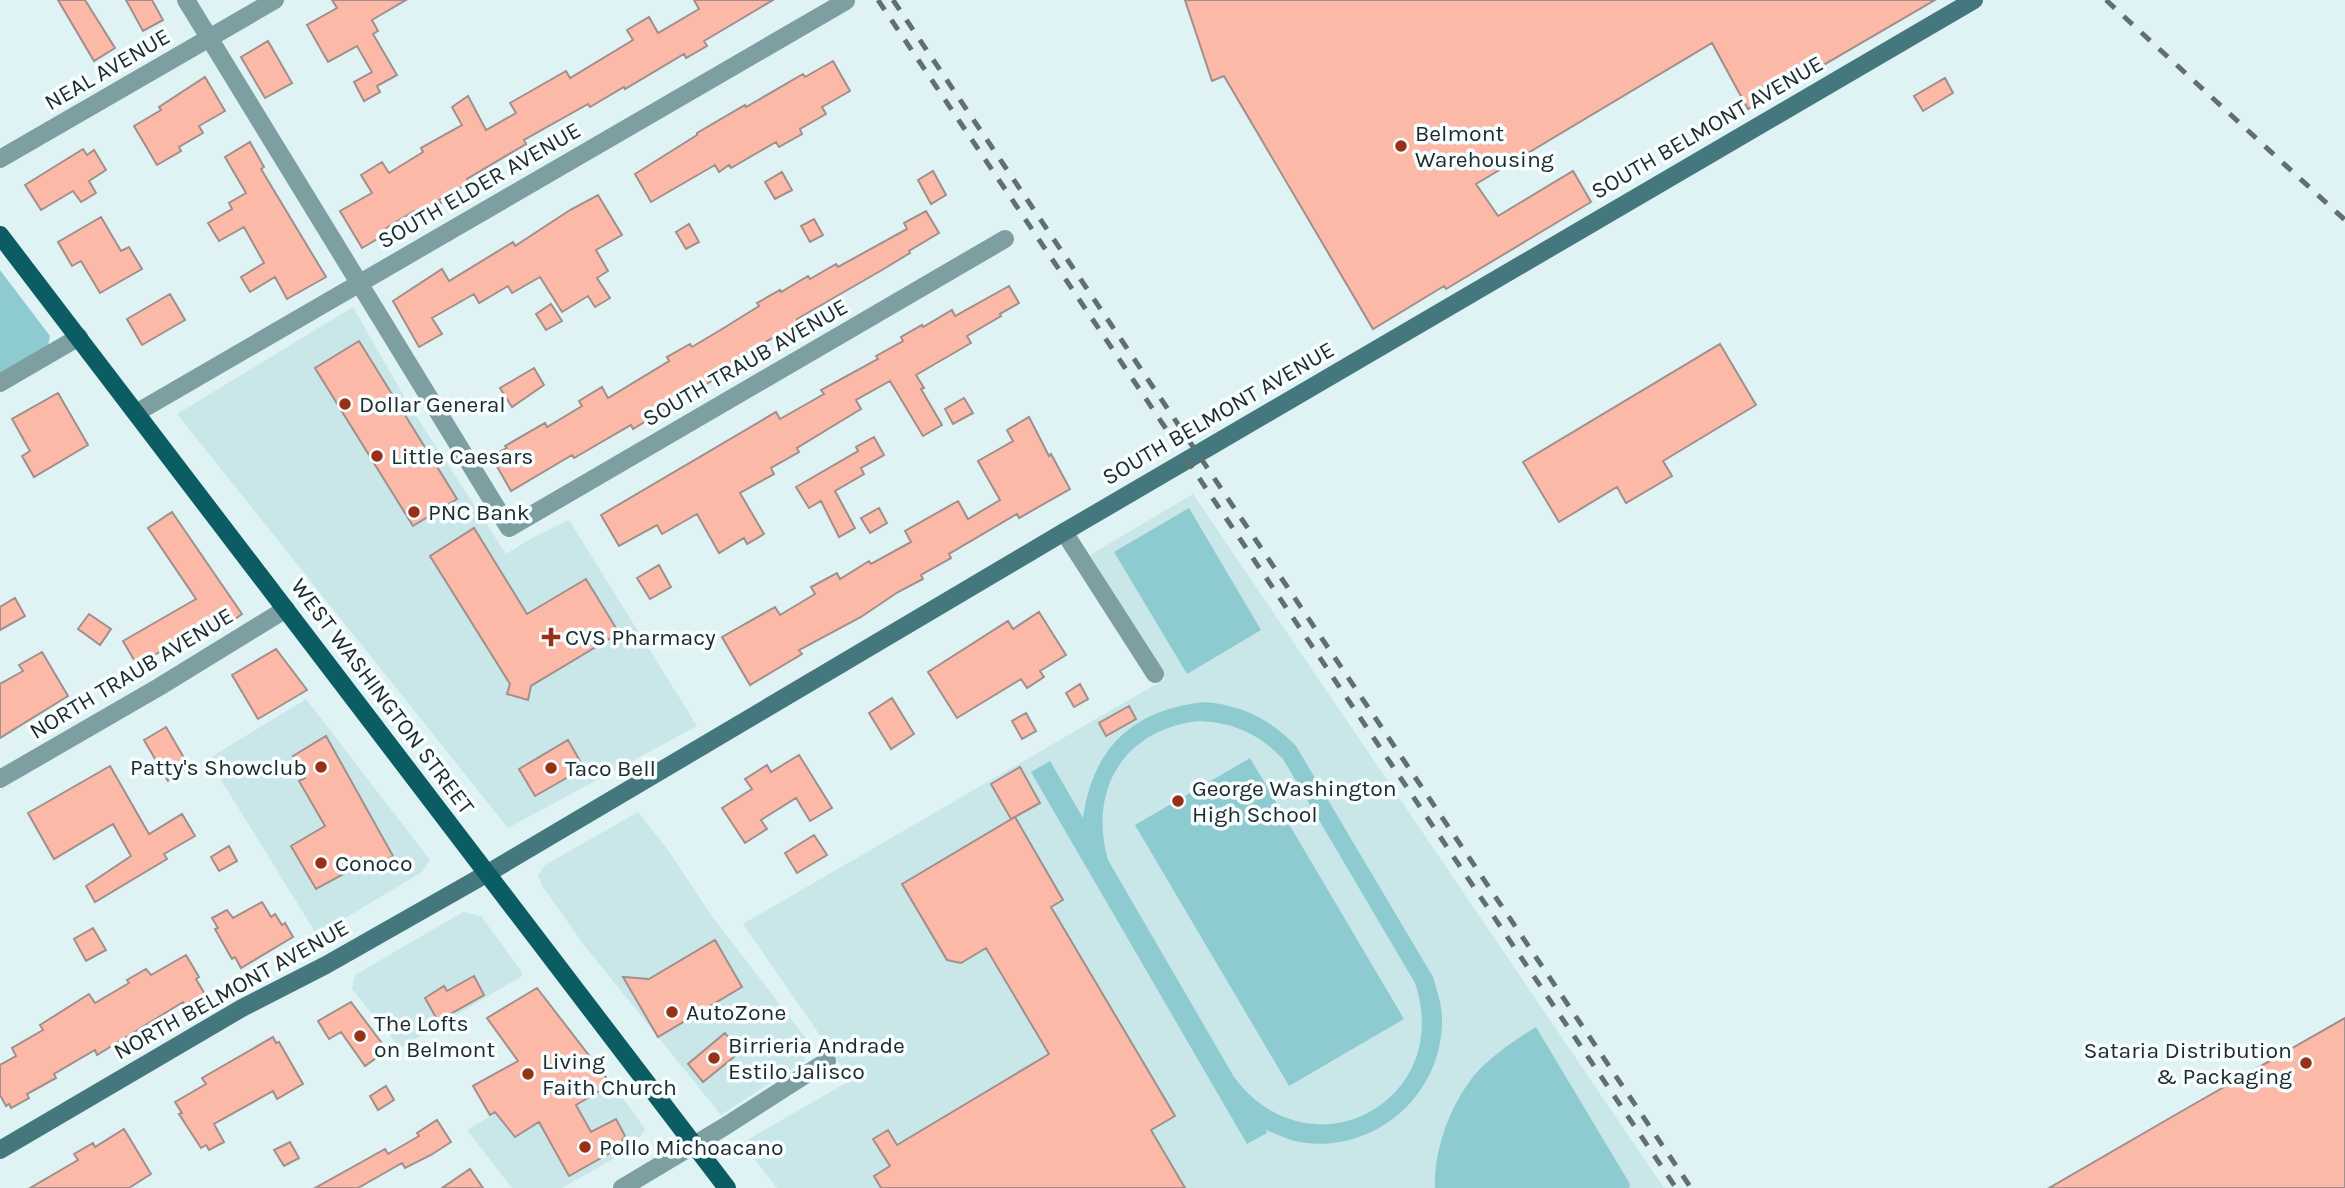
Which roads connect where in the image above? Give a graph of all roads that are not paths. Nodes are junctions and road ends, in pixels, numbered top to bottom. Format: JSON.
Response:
{"nodes":[{"id":1,"x":186,"y":0,"type":"edge"},
{"id":2,"x":275,"y":0,"type":"edge"},
{"id":3,"x":1974,"y":0,"type":"edge"},
{"id":4,"x":846,"y":1,"type":"edge"},
{"id":5,"x":209,"y":38,"type":"junction"},
{"id":6,"x":0,"y":159,"type":"edge"},
{"id":7,"x":0,"y":235,"type":"edge"},
{"id":8,"x":1005,"y":239,"type":"dead end"},
{"id":9,"x":359,"y":283,"type":"junction"},
{"id":10,"x":79,"y":338,"type":"junction"},
{"id":11,"x":0,"y":383,"type":"edge"},
{"id":12,"x":136,"y":412,"type":"junction"},
{"id":13,"x":1063,"y":532,"type":"junction"},
{"id":14,"x":286,"y":609,"type":"junction"},
{"id":15,"x":1155,"y":674,"type":"dead end"},
{"id":16,"x":0,"y":779,"type":"edge"},
{"id":17,"x":488,"y":873,"type":"junction"},
{"id":18,"x":827,"y":1061,"type":"dead end"},
{"id":19,"x":695,"y":1145,"type":"junction"},
{"id":20,"x":0,"y":1150,"type":"edge"},
{"id":21,"x":622,"y":1188,"type":"edge"},
{"id":22,"x":727,"y":1188,"type":"edge"}],
"edges":[{"from":1,"to":5,"type":"street"},
{"from":2,"to":5,"type":"street","name":"NEAL AVENUE"},
{"from":3,"to":13,"type":"main road","name":"SOUTH BELMONT AVENUE"},
{"from":4,"to":9,"type":"street","name":"SOUTH ELDER AVENUE"},
{"from":5,"to":6,"type":"street","name":"NEAL AVENUE"},
{"from":5,"to":9,"type":"street"},
{"from":7,"to":10,"type":"main road","name":"WEST WASHINGTON STREET"},
{"from":8,"to":9,"type":"street","name":"SOUTH TRAUB AVENUE"},
{"from":9,"to":12,"type":"street","name":"SOUTH ELDER AVENUE"},
{"from":10,"to":11,"type":"street"},
{"from":10,"to":12,"type":"main road","name":"WEST WASHINGTON STREET"},
{"from":12,"to":14,"type":"main road","name":"WEST WASHINGTON STREET"},
{"from":13,"to":15,"type":"street"},
{"from":13,"to":17,"type":"main road","name":"SOUTH BELMONT AVENUE"},
{"from":14,"to":16,"type":"street","name":"NORTH TRAUB AVENUE"},
{"from":14,"to":17,"type":"main road","name":"WEST WASHINGTON STREET"},
{"from":17,"to":19,"type":"main road","name":"WEST WASHINGTON STREET"},
{"from":17,"to":20,"type":"main road","name":"NORTH BELMONT AVENUE"},
{"from":18,"to":19,"type":"street"},
{"from":19,"to":21,"type":"street"},
{"from":19,"to":22,"type":"main road","name":"WEST WASHINGTON STREET"}]}
